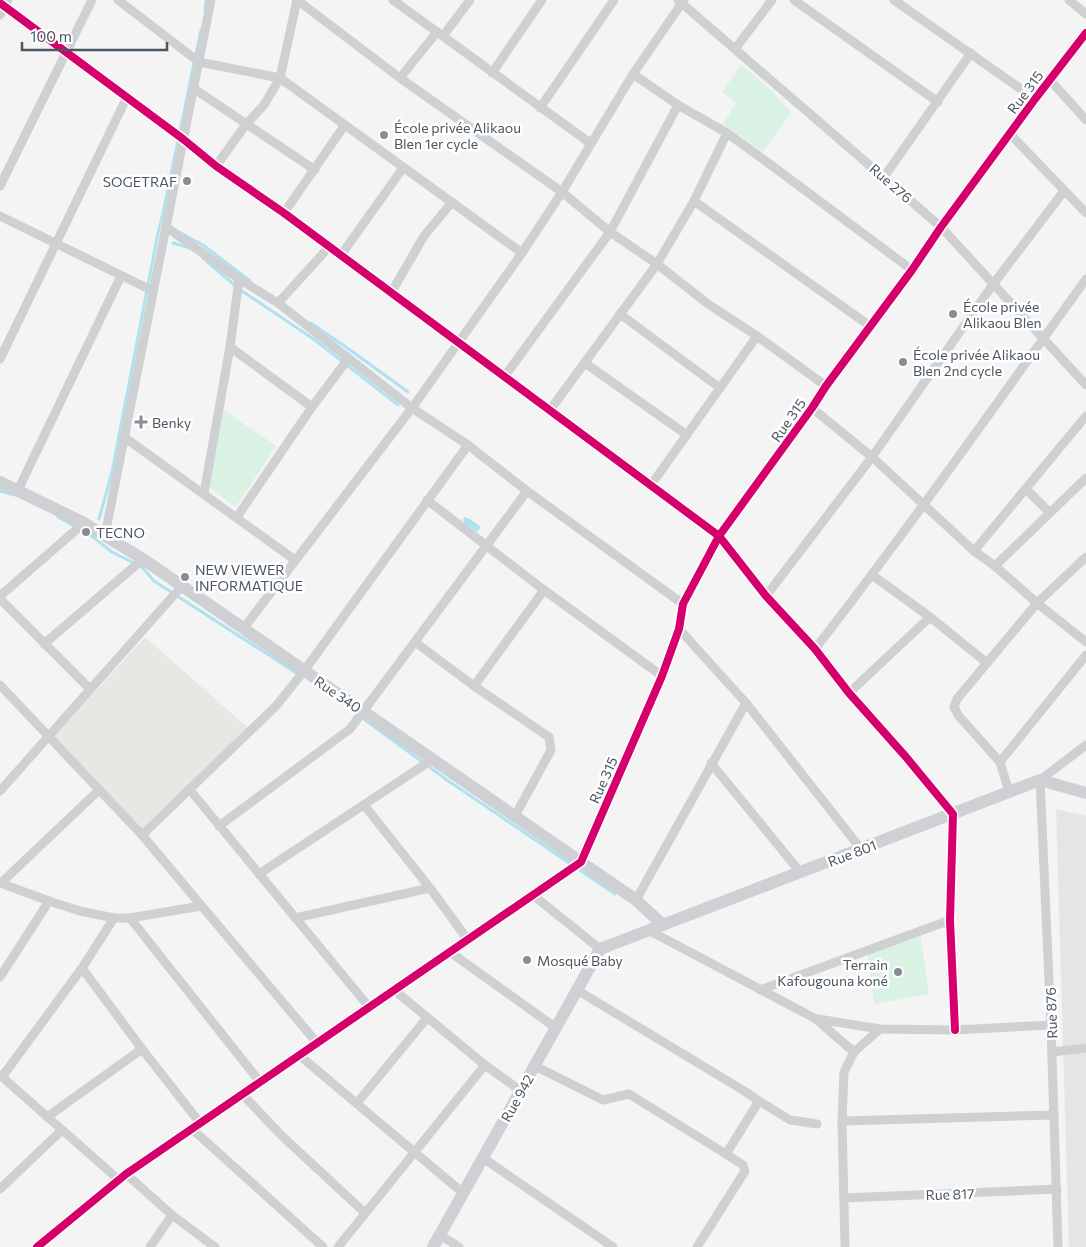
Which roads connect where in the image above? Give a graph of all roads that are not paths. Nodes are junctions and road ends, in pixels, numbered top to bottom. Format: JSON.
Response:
{"nodes":[{"id":1,"x":92,"y":0,"type":"edge"},
{"id":2,"x":118,"y":0,"type":"edge"},
{"id":3,"x":211,"y":0,"type":"edge"},
{"id":4,"x":297,"y":0,"type":"edge"},
{"id":5,"x":470,"y":0,"type":"edge"},
{"id":6,"x":542,"y":0,"type":"edge"},
{"id":7,"x":614,"y":0,"type":"edge"},
{"id":8,"x":772,"y":0,"type":"edge"},
{"id":9,"x":794,"y":0,"type":"edge"},
{"id":10,"x":894,"y":0,"type":"edge"},
{"id":11,"x":1069,"y":0,"type":"edge"},
{"id":12,"x":396,"y":1,"type":"edge"},
{"id":13,"x":681,"y":1,"type":"edge"},
{"id":14,"x":4,"y":3,"type":"edge"},
{"id":15,"x":127,"y":3,"type":"edge"},
{"id":16,"x":1086,"y":14,"type":"edge"},
{"id":17,"x":0,"y":15,"type":"edge"},
{"id":18,"x":1086,"y":33,"type":"edge"},
{"id":19,"x":440,"y":34,"type":"junction"},
{"id":20,"x":735,"y":49,"type":"junction"},
{"id":21,"x":66,"y":52,"type":"junction"},
{"id":22,"x":971,"y":53,"type":"junction"},
{"id":23,"x":199,"y":62,"type":"junction"},
{"id":24,"x":492,"y":73,"type":"junction"},
{"id":25,"x":632,"y":74,"type":"junction"},
{"id":26,"x":280,"y":78,"type":"junction"},
{"id":27,"x":400,"y":78,"type":"junction"},
{"id":28,"x":1050,"y":80,"type":"junction"},
{"id":29,"x":194,"y":88,"type":"junction"},
{"id":30,"x":128,"y":98,"type":"junction"},
{"id":31,"x":1035,"y":98,"type":"junction"},
{"id":32,"x":938,"y":102,"type":"junction"},
{"id":33,"x":678,"y":105,"type":"junction"},
{"id":34,"x":540,"y":108,"type":"junction"},
{"id":35,"x":1086,"y":120,"type":"edge"},
{"id":36,"x":247,"y":123,"type":"junction"},
{"id":37,"x":344,"y":126,"type":"junction"},
{"id":38,"x":727,"y":133,"type":"junction"},
{"id":39,"x":1010,"y":134,"type":"junction"},
{"id":40,"x":183,"y":139,"type":"junction"},
{"id":41,"x":590,"y":143,"type":"junction"},
{"id":42,"x":216,"y":166,"type":"junction"},
{"id":43,"x":404,"y":168,"type":"junction"},
{"id":44,"x":314,"y":170,"type":"junction"},
{"id":45,"x":884,"y":177,"type":"junction"},
{"id":46,"x":0,"y":186,"type":"edge"},
{"id":47,"x":1064,"y":190,"type":"junction"},
{"id":48,"x":562,"y":192,"type":"junction"},
{"id":49,"x":694,"y":201,"type":"junction"},
{"id":50,"x":452,"y":202,"type":"junction"},
{"id":51,"x":284,"y":213,"type":"junction"},
{"id":52,"x":1086,"y":213,"type":"edge"},
{"id":53,"x":0,"y":216,"type":"edge"},
{"id":54,"x":941,"y":227,"type":"junction"},
{"id":55,"x":166,"y":228,"type":"junction"},
{"id":56,"x":610,"y":232,"type":"junction"},
{"id":57,"x":56,"y":244,"type":"junction"},
{"id":58,"x":329,"y":247,"type":"junction"},
{"id":59,"x":522,"y":253,"type":"junction"},
{"id":60,"x":340,"y":255,"type":"junction"},
{"id":61,"x":657,"y":264,"type":"junction"},
{"id":62,"x":912,"y":270,"type":"junction"},
{"id":63,"x":122,"y":276,"type":"junction"},
{"id":64,"x":239,"y":279,"type":"junction"},
{"id":65,"x":1086,"y":279,"type":"edge"},
{"id":66,"x":994,"y":284,"type":"junction"},
{"id":67,"x":154,"y":291,"type":"junction"},
{"id":68,"x":391,"y":292,"type":"junction"},
{"id":69,"x":278,"y":303,"type":"junction"},
{"id":70,"x":620,"y":314,"type":"junction"},
{"id":71,"x":870,"y":326,"type":"junction"},
{"id":72,"x":757,"y":336,"type":"junction"},
{"id":73,"x":1044,"y":338,"type":"junction"},
{"id":74,"x":459,"y":343,"type":"junction"},
{"id":75,"x":230,"y":347,"type":"junction"},
{"id":76,"x":0,"y":359,"type":"edge"},
{"id":77,"x":348,"y":359,"type":"junction"},
{"id":78,"x":584,"y":362,"type":"junction"},
{"id":79,"x":504,"y":376,"type":"junction"},
{"id":80,"x":1085,"y":383,"type":"edge"},
{"id":81,"x":826,"y":386,"type":"junction"},
{"id":82,"x":720,"y":388,"type":"junction"},
{"id":83,"x":312,"y":407,"type":"junction"},
{"id":84,"x":412,"y":408,"type":"junction"},
{"id":85,"x":812,"y":408,"type":"junction"},
{"id":86,"x":550,"y":410,"type":"junction"},
{"id":87,"x":1086,"y":416,"type":"edge"},
{"id":88,"x":687,"y":435,"type":"junction"},
{"id":89,"x":124,"y":437,"type":"junction"},
{"id":90,"x":468,"y":445,"type":"junction"},
{"id":91,"x":872,"y":457,"type":"junction"},
{"id":92,"x":1086,"y":478,"type":"edge"},
{"id":93,"x":1,"y":483,"type":"edge"},
{"id":94,"x":651,"y":485,"type":"junction"},
{"id":95,"x":1026,"y":489,"type":"junction"},
{"id":96,"x":18,"y":490,"type":"junction"},
{"id":97,"x":527,"y":491,"type":"junction"},
{"id":98,"x":204,"y":493,"type":"junction"},
{"id":99,"x":427,"y":500,"type":"junction"},
{"id":100,"x":925,"y":505,"type":"junction"},
{"id":101,"x":1050,"y":513,"type":"junction"},
{"id":102,"x":237,"y":518,"type":"junction"},
{"id":103,"x":84,"y":522,"type":"junction"},
{"id":104,"x":105,"y":535,"type":"junction"},
{"id":105,"x":719,"y":536,"type":"junction"},
{"id":106,"x":486,"y":546,"type":"junction"},
{"id":107,"x":974,"y":551,"type":"junction"},
{"id":108,"x":1086,"y":557,"type":"edge"},
{"id":109,"x":143,"y":559,"type":"junction"},
{"id":110,"x":296,"y":560,"type":"junction"},
{"id":111,"x":995,"y":566,"type":"junction"},
{"id":112,"x":872,"y":576,"type":"junction"},
{"id":113,"x":182,"y":586,"type":"junction"},
{"id":114,"x":544,"y":590,"type":"junction"},
{"id":115,"x":766,"y":596,"type":"junction"},
{"id":116,"x":0,"y":598,"type":"edge"},
{"id":117,"x":1037,"y":603,"type":"junction"},
{"id":118,"x":684,"y":604,"type":"junction"},
{"id":119,"x":930,"y":617,"type":"junction"},
{"id":120,"x":243,"y":629,"type":"junction"},
{"id":121,"x":679,"y":629,"type":"junction"},
{"id":122,"x":1086,"y":641,"type":"edge"},
{"id":123,"x":415,"y":642,"type":"junction"},
{"id":124,"x":44,"y":644,"type":"junction"},
{"id":125,"x":815,"y":649,"type":"junction"},
{"id":126,"x":1086,"y":655,"type":"edge"},
{"id":127,"x":988,"y":663,"type":"junction"},
{"id":128,"x":304,"y":671,"type":"junction"},
{"id":129,"x":662,"y":676,"type":"junction"},
{"id":130,"x":0,"y":685,"type":"edge"},
{"id":131,"x":474,"y":686,"type":"junction"},
{"id":132,"x":90,"y":689,"type":"junction"},
{"id":133,"x":849,"y":693,"type":"junction"},
{"id":134,"x":746,"y":703,"type":"junction"},
{"id":135,"x":364,"y":710,"type":"junction"},
{"id":136,"x":49,"y":735,"type":"junction"},
{"id":137,"x":1086,"y":745,"type":"edge"},
{"id":138,"x":434,"y":759,"type":"junction"},
{"id":139,"x":1000,"y":762,"type":"junction"},
{"id":140,"x":711,"y":764,"type":"junction"},
{"id":141,"x":1040,"y":780,"type":"junction"},
{"id":142,"x":100,"y":790,"type":"junction"},
{"id":143,"x":190,"y":790,"type":"junction"},
{"id":144,"x":0,"y":791,"type":"edge"},
{"id":145,"x":1009,"y":792,"type":"junction"},
{"id":146,"x":1086,"y":793,"type":"edge"},
{"id":147,"x":364,"y":805,"type":"junction"},
{"id":148,"x":953,"y":814,"type":"junction"},
{"id":149,"x":515,"y":816,"type":"junction"},
{"id":150,"x":219,"y":826,"type":"junction"},
{"id":151,"x":142,"y":835,"type":"junction"},
{"id":152,"x":862,"y":849,"type":"junction"},
{"id":153,"x":581,"y":862,"type":"junction"},
{"id":154,"x":800,"y":872,"type":"junction"},
{"id":155,"x":259,"y":874,"type":"junction"},
{"id":156,"x":1,"y":883,"type":"edge"},
{"id":157,"x":430,"y":888,"type":"junction"},
{"id":158,"x":533,"y":895,"type":"junction"},
{"id":159,"x":636,"y":900,"type":"junction"},
{"id":160,"x":49,"y":901,"type":"junction"},
{"id":161,"x":201,"y":906,"type":"junction"},
{"id":162,"x":114,"y":918,"type":"junction"},
{"id":163,"x":130,"y":918,"type":"junction"},
{"id":164,"x":295,"y":918,"type":"junction"},
{"id":165,"x":950,"y":920,"type":"junction"},
{"id":166,"x":663,"y":925,"type":"junction"},
{"id":167,"x":650,"y":930,"type":"junction"},
{"id":168,"x":468,"y":940,"type":"junction"},
{"id":169,"x":600,"y":949,"type":"junction"},
{"id":170,"x":450,"y":952,"type":"junction"},
{"id":171,"x":3,"y":965,"type":"edge"},
{"id":172,"x":82,"y":968,"type":"junction"},
{"id":173,"x":0,"y":977,"type":"edge"},
{"id":174,"x":394,"y":990,"type":"junction"},
{"id":175,"x":578,"y":990,"type":"junction"},
{"id":176,"x":760,"y":990,"type":"junction"},
{"id":177,"x":369,"y":1007,"type":"junction"},
{"id":178,"x":427,"y":1018,"type":"junction"},
{"id":179,"x":816,"y":1019,"type":"junction"},
{"id":180,"x":1051,"y":1025,"type":"junction"},
{"id":181,"x":556,"y":1028,"type":"junction"},
{"id":182,"x":880,"y":1029,"type":"junction"},
{"id":183,"x":955,"y":1030,"type":"junction"},
{"id":184,"x":317,"y":1043,"type":"junction"},
{"id":185,"x":1086,"y":1048,"type":"edge"},
{"id":186,"x":142,"y":1049,"type":"junction"},
{"id":187,"x":854,"y":1052,"type":"junction"},
{"id":188,"x":1052,"y":1052,"type":"junction"},
{"id":189,"x":299,"y":1055,"type":"junction"},
{"id":190,"x":485,"y":1065,"type":"junction"},
{"id":191,"x":535,"y":1066,"type":"junction"},
{"id":192,"x":1,"y":1076,"type":"edge"},
{"id":193,"x":260,"y":1082,"type":"junction"},
{"id":194,"x":521,"y":1091,"type":"junction"},
{"id":195,"x":242,"y":1094,"type":"junction"},
{"id":196,"x":758,"y":1101,"type":"junction"},
{"id":197,"x":357,"y":1104,"type":"junction"},
{"id":198,"x":1054,"y":1116,"type":"junction"},
{"id":199,"x":47,"y":1117,"type":"junction"},
{"id":200,"x":842,"y":1120,"type":"junction"},
{"id":201,"x":817,"y":1124,"type":"dead end"},
{"id":202,"x":196,"y":1126,"type":"junction"},
{"id":203,"x":62,"y":1130,"type":"junction"},
{"id":204,"x":414,"y":1152,"type":"junction"},
{"id":205,"x":726,"y":1154,"type":"junction"},
{"id":206,"x":483,"y":1158,"type":"junction"},
{"id":207,"x":122,"y":1177,"type":"junction"},
{"id":208,"x":0,"y":1189,"type":"edge"},
{"id":209,"x":1057,"y":1189,"type":"junction"},
{"id":210,"x":463,"y":1193,"type":"junction"},
{"id":211,"x":844,"y":1198,"type":"junction"},
{"id":212,"x":365,"y":1213,"type":"junction"},
{"id":213,"x":172,"y":1215,"type":"junction"},
{"id":214,"x":440,"y":1235,"type":"junction"},
{"id":215,"x":36,"y":1247,"type":"edge"},
{"id":216,"x":150,"y":1247,"type":"edge"},
{"id":217,"x":215,"y":1247,"type":"edge"},
{"id":218,"x":323,"y":1247,"type":"edge"},
{"id":219,"x":338,"y":1247,"type":"edge"},
{"id":220,"x":433,"y":1247,"type":"edge"},
{"id":221,"x":459,"y":1247,"type":"edge"},
{"id":222,"x":613,"y":1247,"type":"edge"},
{"id":223,"x":696,"y":1247,"type":"edge"},
{"id":224,"x":845,"y":1247,"type":"edge"},
{"id":225,"x":1058,"y":1247,"type":"edge"}],
"edges":[{"from":1,"to":21,"type":"street"},
{"from":2,"to":15,"type":"street"},
{"from":3,"to":23,"type":"street"},
{"from":4,"to":26,"type":"street"},
{"from":4,"to":27,"type":"street"},
{"from":5,"to":19,"type":"street"},
{"from":6,"to":24,"type":"street"},
{"from":7,"to":34,"type":"street"},
{"from":8,"to":20,"type":"street"},
{"from":9,"to":32,"type":"street"},
{"from":10,"to":22,"type":"street"},
{"from":11,"to":16,"type":"street"},
{"from":12,"to":19,"type":"street"},
{"from":13,"to":20,"type":"street","name":"Rue 276"},
{"from":13,"to":25,"type":"street"},
{"from":14,"to":17,"type":"street"},
{"from":14,"to":21,"type":"street"},
{"from":15,"to":23,"type":"street"},
{"from":18,"to":28,"type":"street","name":"Rue 315"},
{"from":19,"to":24,"type":"street"},
{"from":19,"to":27,"type":"street"},
{"from":20,"to":45,"type":"street","name":"Rue 276"},
{"from":21,"to":30,"type":"street"},
{"from":21,"to":46,"type":"street"},
{"from":22,"to":31,"type":"street"},
{"from":22,"to":32,"type":"street"},
{"from":23,"to":26,"type":"street"},
{"from":23,"to":29,"type":"street"},
{"from":24,"to":34,"type":"street"},
{"from":25,"to":33,"type":"street"},
{"from":25,"to":41,"type":"street"},
{"from":26,"to":36,"type":"street"},
{"from":26,"to":37,"type":"street"},
{"from":27,"to":48,"type":"street"},
{"from":28,"to":31,"type":"street","name":"Rue 315"},
{"from":28,"to":35,"type":"street"},
{"from":29,"to":36,"type":"street"},
{"from":29,"to":40,"type":"street"},
{"from":30,"to":40,"type":"street"},
{"from":30,"to":57,"type":"street"},
{"from":31,"to":39,"type":"street","name":"Rue 315"},
{"from":32,"to":45,"type":"street"},
{"from":33,"to":38,"type":"street"},
{"from":33,"to":56,"type":"street"},
{"from":34,"to":41,"type":"street"},
{"from":36,"to":42,"type":"street"},
{"from":36,"to":44,"type":"street"},
{"from":37,"to":43,"type":"street"},
{"from":37,"to":44,"type":"street"},
{"from":38,"to":49,"type":"street"},
{"from":38,"to":62,"type":"street"},
{"from":39,"to":47,"type":"street"},
{"from":39,"to":54,"type":"street","name":"Rue 315"},
{"from":40,"to":42,"type":"street"},
{"from":40,"to":55,"type":"street"},
{"from":41,"to":48,"type":"street"},
{"from":42,"to":51,"type":"street"},
{"from":43,"to":50,"type":"street"},
{"from":43,"to":60,"type":"street"},
{"from":44,"to":51,"type":"street"},
{"from":45,"to":54,"type":"street","name":"Rue 276"},
{"from":47,"to":52,"type":"street"},
{"from":47,"to":66,"type":"street"},
{"from":48,"to":56,"type":"street"},
{"from":48,"to":59,"type":"street"},
{"from":49,"to":61,"type":"street"},
{"from":49,"to":71,"type":"street"},
{"from":50,"to":59,"type":"street"},
{"from":50,"to":68,"type":"street"},
{"from":51,"to":58,"type":"street"},
{"from":53,"to":57,"type":"street"},
{"from":54,"to":62,"type":"street","name":"Rue 315"},
{"from":54,"to":66,"type":"street","name":"Rue 276"},
{"from":55,"to":64,"type":"street"},
{"from":55,"to":67,"type":"street"},
{"from":56,"to":61,"type":"street"},
{"from":56,"to":79,"type":"street"},
{"from":57,"to":63,"type":"street"},
{"from":57,"to":76,"type":"street"},
{"from":58,"to":60,"type":"street"},
{"from":58,"to":69,"type":"street"},
{"from":59,"to":74,"type":"street"},
{"from":60,"to":68,"type":"street"},
{"from":61,"to":70,"type":"street"},
{"from":61,"to":72,"type":"street"},
{"from":62,"to":71,"type":"street","name":"Rue 315"},
{"from":63,"to":67,"type":"street"},
{"from":63,"to":96,"type":"street"},
{"from":64,"to":69,"type":"street"},
{"from":64,"to":75,"type":"street"},
{"from":65,"to":73,"type":"street"},
{"from":66,"to":73,"type":"street","name":"Rue 276"},
{"from":66,"to":91,"type":"street"},
{"from":67,"to":89,"type":"street"},
{"from":68,"to":74,"type":"street"},
{"from":69,"to":77,"type":"street"},
{"from":70,"to":78,"type":"street"},
{"from":70,"to":82,"type":"street"},
{"from":71,"to":81,"type":"street","name":"Rue 315"},
{"from":72,"to":81,"type":"street"},
{"from":72,"to":82,"type":"street"},
{"from":73,"to":80,"type":"street","name":"Rue 276"},
{"from":73,"to":100,"type":"street"},
{"from":74,"to":79,"type":"street"},
{"from":74,"to":84,"type":"street"},
{"from":75,"to":83,"type":"street"},
{"from":75,"to":98,"type":"street"},
{"from":77,"to":83,"type":"street"},
{"from":77,"to":84,"type":"street"},
{"from":78,"to":86,"type":"street"},
{"from":78,"to":88,"type":"street"},
{"from":79,"to":86,"type":"street"},
{"from":81,"to":85,"type":"street","name":"Rue 315"},
{"from":82,"to":88,"type":"street"},
{"from":83,"to":102,"type":"street"},
{"from":84,"to":90,"type":"street"},
{"from":84,"to":110,"type":"street"},
{"from":85,"to":91,"type":"street"},
{"from":85,"to":105,"type":"street","name":"Rue 315"},
{"from":86,"to":94,"type":"street"},
{"from":87,"to":95,"type":"street"},
{"from":88,"to":94,"type":"street"},
{"from":89,"to":98,"type":"street"},
{"from":89,"to":104,"type":"street"},
{"from":90,"to":97,"type":"street"},
{"from":90,"to":99,"type":"street"},
{"from":91,"to":100,"type":"street"},
{"from":91,"to":115,"type":"street"},
{"from":92,"to":101,"type":"street"},
{"from":93,"to":96,"type":"street","name":"Rue 340"},
{"from":94,"to":105,"type":"street"},
{"from":95,"to":101,"type":"street"},
{"from":95,"to":107,"type":"street"},
{"from":96,"to":103,"type":"street","name":"Rue 340"},
{"from":97,"to":106,"type":"street"},
{"from":97,"to":118,"type":"street"},
{"from":98,"to":102,"type":"street"},
{"from":99,"to":106,"type":"street"},
{"from":99,"to":128,"type":"street"},
{"from":100,"to":107,"type":"street"},
{"from":100,"to":112,"type":"street"},
{"from":101,"to":111,"type":"street"},
{"from":102,"to":110,"type":"street"},
{"from":103,"to":104,"type":"street","name":"Rue 340"},
{"from":103,"to":116,"type":"street"},
{"from":104,"to":109,"type":"street","name":"Rue 340"},
{"from":105,"to":115,"type":"street"},
{"from":105,"to":118,"type":"street","name":"Rue 315"},
{"from":106,"to":114,"type":"street"},
{"from":106,"to":123,"type":"street"},
{"from":107,"to":111,"type":"street"},
{"from":108,"to":117,"type":"street"},
{"from":109,"to":113,"type":"street","name":"Rue 340"},
{"from":109,"to":124,"type":"street"},
{"from":110,"to":120,"type":"street"},
{"from":111,"to":117,"type":"street"},
{"from":112,"to":119,"type":"street"},
{"from":112,"to":125,"type":"street"},
{"from":113,"to":120,"type":"street","name":"Rue 340"},
{"from":113,"to":132,"type":"street"},
{"from":114,"to":129,"type":"street"},
{"from":114,"to":131,"type":"street"},
{"from":115,"to":125,"type":"street"},
{"from":116,"to":124,"type":"street"},
{"from":117,"to":122,"type":"street"},
{"from":117,"to":127,"type":"street"},
{"from":118,"to":121,"type":"street","name":"Rue 315"},
{"from":119,"to":127,"type":"street"},
{"from":119,"to":133,"type":"street"},
{"from":120,"to":128,"type":"street","name":"Rue 340"},
{"from":121,"to":129,"type":"street","name":"Rue 315"},
{"from":121,"to":134,"type":"street"},
{"from":123,"to":131,"type":"street"},
{"from":123,"to":135,"type":"street"},
{"from":124,"to":132,"type":"street"},
{"from":125,"to":133,"type":"street"},
{"from":126,"to":139,"type":"street"},
{"from":127,"to":139,"type":"street"},
{"from":128,"to":135,"type":"street","name":"Rue 340"},
{"from":128,"to":143,"type":"street"},
{"from":129,"to":153,"type":"street","name":"Rue 315"},
{"from":130,"to":136,"type":"street"},
{"from":131,"to":149,"type":"street"},
{"from":132,"to":136,"type":"street"},
{"from":133,"to":148,"type":"street"},
{"from":134,"to":140,"type":"street"},
{"from":134,"to":152,"type":"street"},
{"from":135,"to":138,"type":"street","name":"Rue 340"},
{"from":135,"to":150,"type":"street"},
{"from":136,"to":142,"type":"street"},
{"from":136,"to":144,"type":"street"},
{"from":137,"to":141,"type":"street"},
{"from":138,"to":147,"type":"street"},
{"from":138,"to":149,"type":"street","name":"Rue 340"},
{"from":139,"to":145,"type":"street"},
{"from":140,"to":154,"type":"street"},
{"from":140,"to":159,"type":"street"},
{"from":141,"to":145,"type":"street","name":"Rue 801"},
{"from":141,"to":146,"type":"street"},
{"from":141,"to":180,"type":"street","name":"Rue 876"},
{"from":142,"to":151,"type":"street"},
{"from":142,"to":156,"type":"street"},
{"from":143,"to":150,"type":"street"},
{"from":143,"to":151,"type":"street"},
{"from":145,"to":148,"type":"street","name":"Rue 801"},
{"from":147,"to":155,"type":"street"},
{"from":147,"to":157,"type":"street"},
{"from":148,"to":152,"type":"street","name":"Rue 801"},
{"from":148,"to":165,"type":"street"},
{"from":149,"to":153,"type":"street","name":"Rue 340"},
{"from":150,"to":155,"type":"street"},
{"from":151,"to":161,"type":"street"},
{"from":152,"to":154,"type":"street","name":"Rue 801"},
{"from":153,"to":158,"type":"street"},
{"from":153,"to":159,"type":"street","name":"Rue 340"},
{"from":154,"to":166,"type":"street","name":"Rue 801"},
{"from":155,"to":164,"type":"street"},
{"from":156,"to":160,"type":"street"},
{"from":157,"to":164,"type":"street"},
{"from":157,"to":168,"type":"street"},
{"from":158,"to":168,"type":"street"},
{"from":158,"to":169,"type":"street"},
{"from":159,"to":166,"type":"street","name":"Rue 340"},
{"from":160,"to":162,"type":"street"},
{"from":160,"to":171,"type":"street"},
{"from":161,"to":163,"type":"street"},
{"from":161,"to":184,"type":"street"},
{"from":162,"to":163,"type":"street"},
{"from":162,"to":172,"type":"street"},
{"from":163,"to":193,"type":"street"},
{"from":164,"to":177,"type":"street"},
{"from":165,"to":176,"type":"street"},
{"from":165,"to":183,"type":"street"},
{"from":166,"to":167,"type":"street","name":"Rue 801"},
{"from":167,"to":169,"type":"street","name":"Rue 801"},
{"from":167,"to":176,"type":"street"},
{"from":168,"to":170,"type":"street"},
{"from":169,"to":175,"type":"street","name":"Rue 942"},
{"from":170,"to":174,"type":"street"},
{"from":170,"to":181,"type":"street"},
{"from":171,"to":173,"type":"street"},
{"from":172,"to":186,"type":"street"},
{"from":172,"to":192,"type":"street"},
{"from":174,"to":177,"type":"street"},
{"from":174,"to":178,"type":"street"},
{"from":175,"to":181,"type":"street","name":"Rue 942"},
{"from":175,"to":196,"type":"street"},
{"from":176,"to":179,"type":"street"},
{"from":177,"to":184,"type":"street"},
{"from":178,"to":190,"type":"street"},
{"from":178,"to":197,"type":"street"},
{"from":179,"to":182,"type":"street"},
{"from":179,"to":187,"type":"street"},
{"from":180,"to":183,"type":"street"},
{"from":180,"to":188,"type":"street","name":"Rue 876"},
{"from":181,"to":191,"type":"street","name":"Rue 942"},
{"from":182,"to":183,"type":"street"},
{"from":182,"to":187,"type":"street"},
{"from":184,"to":189,"type":"street"},
{"from":185,"to":188,"type":"street"},
{"from":186,"to":199,"type":"street"},
{"from":186,"to":202,"type":"street"},
{"from":187,"to":200,"type":"street"},
{"from":188,"to":198,"type":"street","name":"Rue 876"},
{"from":189,"to":193,"type":"street"},
{"from":189,"to":197,"type":"street"},
{"from":190,"to":194,"type":"street"},
{"from":190,"to":204,"type":"street"},
{"from":191,"to":194,"type":"street","name":"Rue 942"},
{"from":191,"to":205,"type":"street"},
{"from":192,"to":199,"type":"street"},
{"from":193,"to":195,"type":"street"},
{"from":194,"to":206,"type":"street","name":"Rue 942"},
{"from":195,"to":202,"type":"street"},
{"from":195,"to":212,"type":"street"},
{"from":196,"to":201,"type":"street"},
{"from":196,"to":205,"type":"street"},
{"from":197,"to":204,"type":"street"},
{"from":198,"to":200,"type":"street"},
{"from":198,"to":209,"type":"street","name":"Rue 876"},
{"from":199,"to":203,"type":"street"},
{"from":200,"to":211,"type":"street"},
{"from":202,"to":207,"type":"street"},
{"from":202,"to":218,"type":"street"},
{"from":203,"to":207,"type":"street"},
{"from":203,"to":208,"type":"street"},
{"from":204,"to":210,"type":"street"},
{"from":204,"to":212,"type":"street"},
{"from":205,"to":223,"type":"street"},
{"from":206,"to":210,"type":"street","name":"Rue 942"},
{"from":206,"to":222,"type":"street"},
{"from":207,"to":213,"type":"street"},
{"from":207,"to":215,"type":"street"},
{"from":209,"to":211,"type":"street","name":"Rue 817"},
{"from":209,"to":225,"type":"street","name":"Rue 876"},
{"from":210,"to":214,"type":"street","name":"Rue 942"},
{"from":211,"to":224,"type":"street"},
{"from":212,"to":219,"type":"street"},
{"from":213,"to":216,"type":"street"},
{"from":213,"to":217,"type":"street"},
{"from":214,"to":220,"type":"street","name":"Rue 942"},
{"from":214,"to":221,"type":"street"}]}
